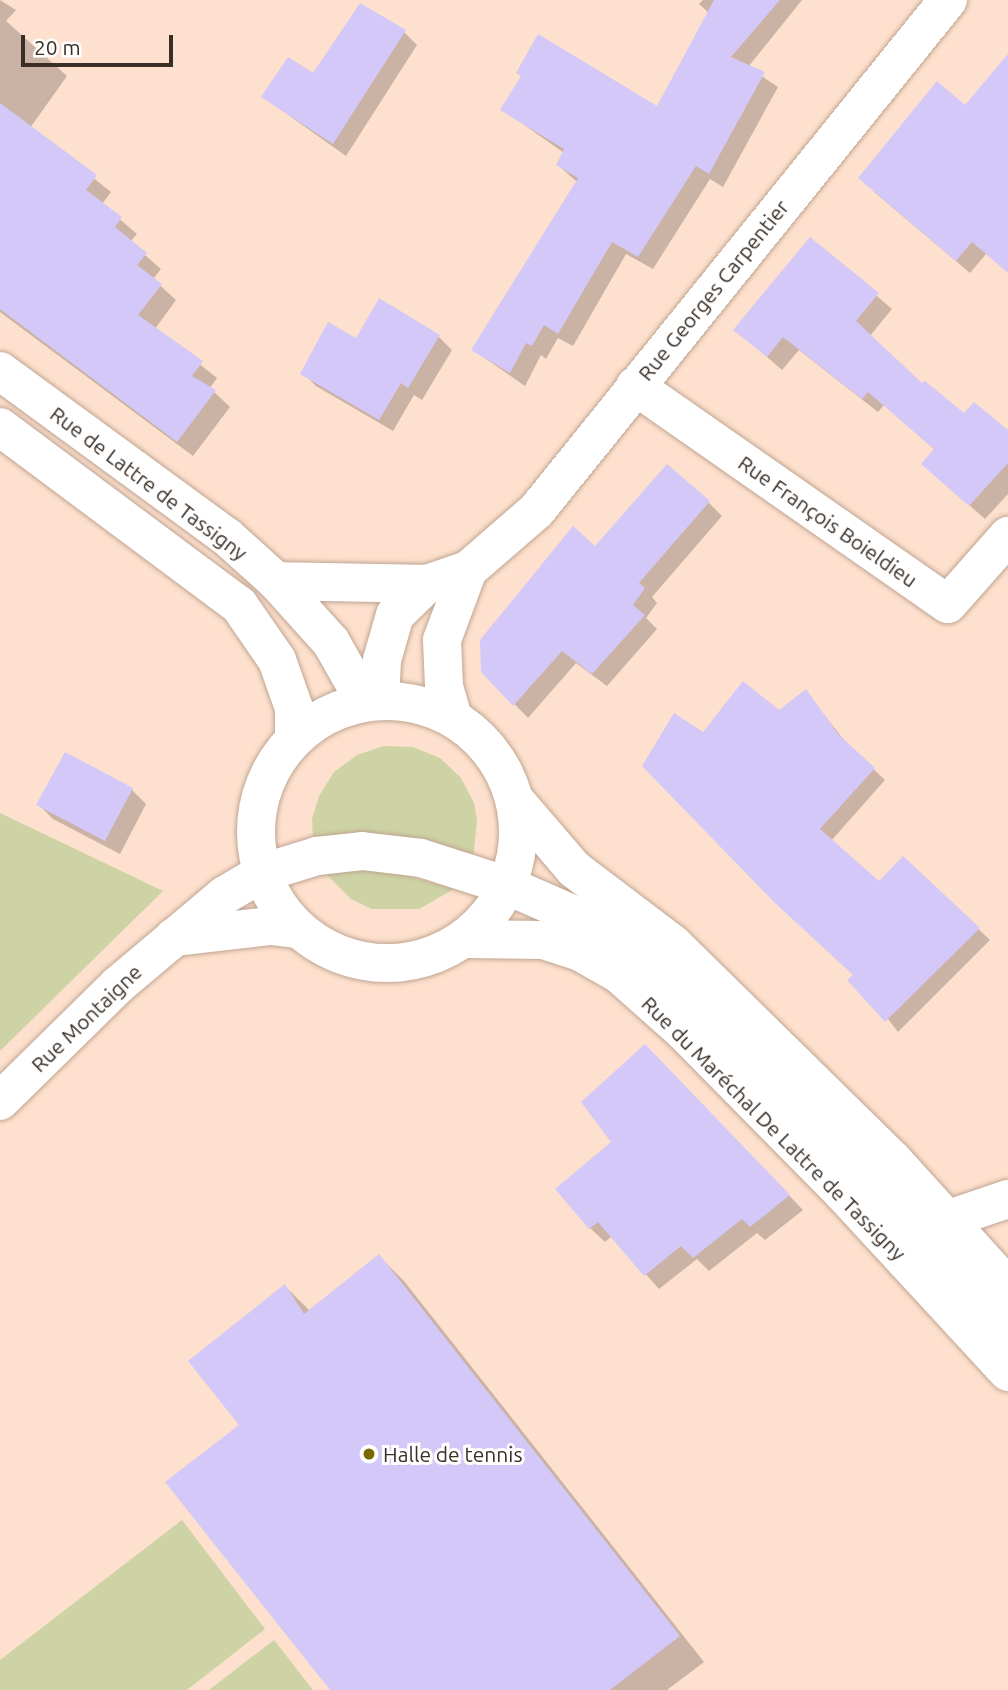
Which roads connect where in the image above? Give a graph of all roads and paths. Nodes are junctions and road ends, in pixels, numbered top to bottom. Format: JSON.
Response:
{"nodes":[{"id":1,"x":948,"y":0,"type":"edge"},
{"id":2,"x":0,"y":371,"type":"edge"},
{"id":3,"x":635,"y":386,"type":"junction"},
{"id":4,"x":0,"y":427,"type":"edge"},
{"id":5,"x":1008,"y":536,"type":"edge"},
{"id":6,"x":468,"y":570,"type":"junction"},
{"id":7,"x":276,"y":581,"type":"junction"},
{"id":8,"x":426,"y":584,"type":"junction"},
{"id":9,"x":372,"y":701,"type":"junction"},
{"id":10,"x":453,"y":718,"type":"junction"},
{"id":11,"x":293,"y":739,"type":"junction"},
{"id":12,"x":515,"y":800,"type":"junction"},
{"id":13,"x":262,"y":873,"type":"junction"},
{"id":14,"x":508,"y":886,"type":"junction"},
{"id":15,"x":297,"y":929,"type":"junction"},
{"id":16,"x":174,"y":937,"type":"junction"},
{"id":17,"x":465,"y":939,"type":"junction"},
{"id":18,"x":0,"y":1101,"type":"edge"},
{"id":19,"x":1008,"y":1199,"type":"edge"},
{"id":20,"x":949,"y":1219,"type":"junction"},
{"id":21,"x":1008,"y":1287,"type":"edge"},
{"id":22,"x":1008,"y":1329,"type":"edge"},
{"id":23,"x":1008,"y":1372,"type":"edge"}],
"edges":[{"from":1,"to":3,"type":"main road","name":"Rue Georges Carpentier"},
{"from":2,"to":7,"type":"main road","name":"Rue de Lattre de Tassigny"},
{"from":3,"to":5,"type":"main road","name":"Rue François Boieldieu"},
{"from":3,"to":6,"type":"main road","name":"Rue Georges Carpentier"},
{"from":4,"to":11,"type":"main road","name":"Rue de Lattre de Tassigny"},
{"from":6,"to":8,"type":"main road","name":"Rue Georges Carpentier"},
{"from":6,"to":10,"type":"main road","name":"Rue Georges Carpentier"},
{"from":7,"to":8,"type":"main road"},
{"from":7,"to":9,"type":"main road","name":"Rue de Lattre de Tassigny"},
{"from":8,"to":9,"type":"main road","name":"Rue Georges Carpentier"},
{"from":9,"to":10,"type":"main road"},
{"from":9,"to":11,"type":"main road"},
{"from":10,"to":12,"type":"main road"},
{"from":11,"to":13,"type":"main road"},
{"from":12,"to":14,"type":"main road"},
{"from":12,"to":20,"type":"main road"},
{"from":13,"to":14,"type":"main road","name":"Rue Montaigne"},
{"from":13,"to":15,"type":"main road"},
{"from":13,"to":16,"type":"main road","name":"Rue Montaigne"},
{"from":14,"to":17,"type":"main road"},
{"from":14,"to":22,"type":"main road","name":"Rue Montaigne"},
{"from":15,"to":16,"type":"main road"},
{"from":15,"to":17,"type":"main road"},
{"from":16,"to":18,"type":"main road","name":"Rue Montaigne"},
{"from":17,"to":23,"type":"main road","name":"Rue du Maréchal De Lattre de Tassigny"},
{"from":19,"to":20,"type":"main road"},
{"from":20,"to":21,"type":"main road"}]}
